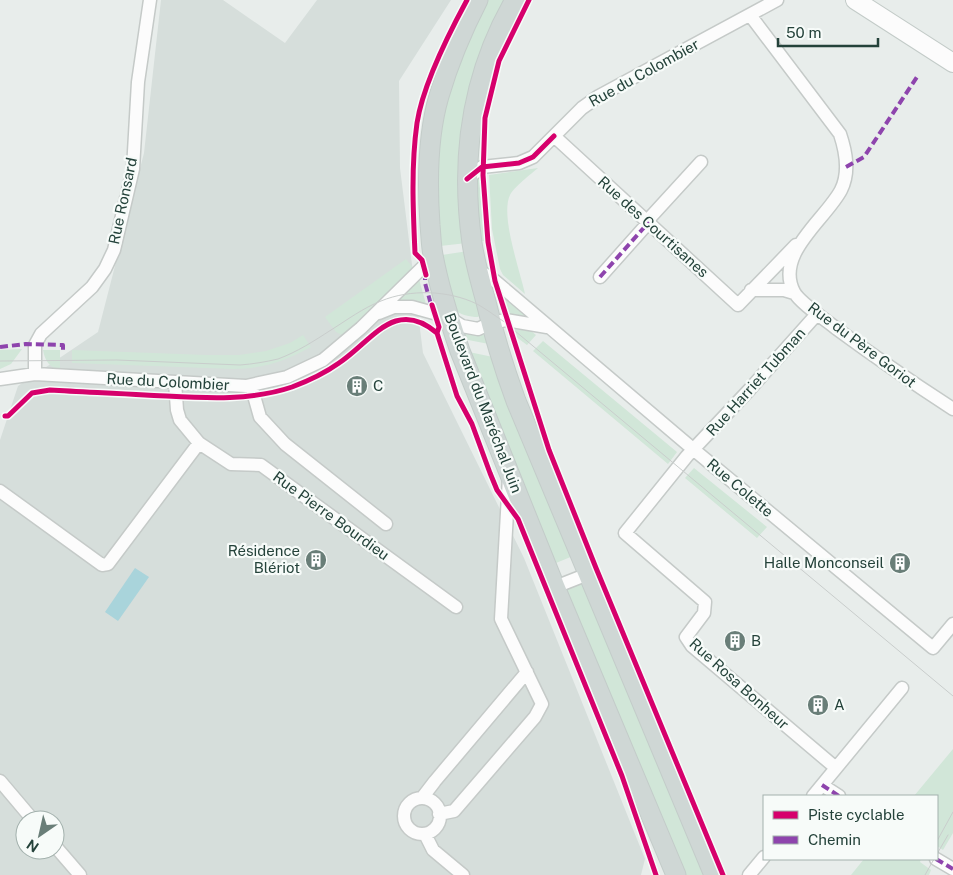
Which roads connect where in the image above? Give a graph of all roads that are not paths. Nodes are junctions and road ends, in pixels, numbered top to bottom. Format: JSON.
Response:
{"nodes":[{"id":1,"x":150,"y":0,"type":"edge"},
{"id":2,"x":478,"y":0,"type":"edge"},
{"id":3,"x":515,"y":0,"type":"edge"},
{"id":4,"x":777,"y":0,"type":"edge"},
{"id":5,"x":855,"y":0,"type":"edge"},
{"id":6,"x":750,"y":15,"type":"junction"},
{"id":7,"x":953,"y":63,"type":"edge"},
{"id":8,"x":554,"y":136,"type":"junction"},
{"id":9,"x":701,"y":162,"type":"dead end"},
{"id":10,"x":467,"y":179,"type":"junction"},
{"id":11,"x":648,"y":222,"type":"junction"},
{"id":12,"x":802,"y":240,"type":"junction"},
{"id":13,"x":433,"y":254,"type":"junction"},
{"id":14,"x":477,"y":269,"type":"junction"},
{"id":15,"x":600,"y":276,"type":"dead end"},
{"id":16,"x":751,"y":290,"type":"junction"},
{"id":17,"x":794,"y":293,"type":"junction"},
{"id":18,"x":817,"y":314,"type":"junction"},
{"id":19,"x":374,"y":315,"type":"junction"},
{"id":20,"x":448,"y":317,"type":"junction"},
{"id":21,"x":491,"y":323,"type":"junction"},
{"id":22,"x":547,"y":327,"type":"junction"},
{"id":23,"x":35,"y":374,"type":"junction"},
{"id":24,"x":0,"y":379,"type":"edge"},
{"id":25,"x":175,"y":382,"type":"junction"},
{"id":26,"x":251,"y":386,"type":"junction"},
{"id":27,"x":953,"y":409,"type":"edge"},
{"id":28,"x":198,"y":442,"type":"junction"},
{"id":29,"x":693,"y":449,"type":"junction"},
{"id":30,"x":509,"y":472,"type":"junction"},
{"id":31,"x":0,"y":491,"type":"edge"},
{"id":32,"x":386,"y":524,"type":"dead end"},
{"id":33,"x":625,"y":533,"type":"joint"},
{"id":34,"x":588,"y":574,"type":"junction"},
{"id":35,"x":555,"y":586,"type":"junction"},
{"id":36,"x":456,"y":606,"type":"dead end"},
{"id":37,"x":953,"y":624,"type":"edge"},
{"id":38,"x":527,"y":672,"type":"junction"},
{"id":39,"x":902,"y":688,"type":"dead end"},
{"id":40,"x":836,"y":768,"type":"junction"},
{"id":41,"x":822,"y":785,"type":"junction"},
{"id":42,"x":2,"y":788,"type":"edge"},
{"id":43,"x":815,"y":795,"type":"edge"},
{"id":44,"x":838,"y":795,"type":"edge"},
{"id":45,"x":422,"y":798,"type":"junction"},
{"id":46,"x":23,"y":810,"type":"edge"},
{"id":47,"x":439,"y":814,"type":"junction"},
{"id":48,"x":425,"y":834,"type":"junction"},
{"id":49,"x":65,"y":858,"type":"edge"},
{"id":50,"x":763,"y":858,"type":"edge"},
{"id":51,"x":938,"y":860,"type":"edge"},
{"id":52,"x":953,"y":869,"type":"edge"},
{"id":53,"x":80,"y":875,"type":"edge"},
{"id":54,"x":463,"y":875,"type":"edge"},
{"id":55,"x":676,"y":875,"type":"edge"},
{"id":56,"x":714,"y":875,"type":"edge"},
{"id":57,"x":749,"y":875,"type":"edge"}],
"edges":[{"from":1,"to":23,"type":"street","name":"Rue Ronsard"},
{"from":2,"to":13,"type":"main road","name":"Boulevard du Maréchal Juin"},
{"from":3,"to":10,"type":"main road","name":"Boulevard du Maréchal Juin"},
{"from":4,"to":6,"type":"street","name":"Rue du Colombier"},
{"from":5,"to":7,"type":"main road"},
{"from":6,"to":8,"type":"street","name":"Rue du Colombier"},
{"from":6,"to":12,"type":"street","name":"Rue du Père Goriot"},
{"from":8,"to":10,"type":"street","name":"Rue du Colombier"},
{"from":8,"to":11,"type":"street","name":"Rue des Courtisanes"},
{"from":9,"to":11,"type":"street"},
{"from":10,"to":14,"type":"main road","name":"Boulevard du Maréchal Juin"},
{"from":11,"to":15,"type":"street"},
{"from":11,"to":16,"type":"street","name":"Rue des Courtisanes"},
{"from":12,"to":16,"type":"street","name":"Rue des Courtisanes"},
{"from":12,"to":17,"type":"street","name":"Rue du Père Goriot"},
{"from":13,"to":19,"type":"street","name":"Rue du Colombier"},
{"from":13,"to":20,"type":"main road","name":"Boulevard du Maréchal Juin"},
{"from":14,"to":21,"type":"main road","name":"Boulevard du Maréchal Juin"},
{"from":14,"to":22,"type":"street","name":"Rue Colette"},
{"from":16,"to":17,"type":"street"},
{"from":17,"to":18,"type":"street","name":"Rue du Père Goriot"},
{"from":18,"to":27,"type":"street","name":"Rue du Père Goriot"},
{"from":18,"to":29,"type":"street","name":"Rue Harriet Tubman"},
{"from":19,"to":20,"type":"street","name":"Rue du Colombier"},
{"from":19,"to":26,"type":"street","name":"Rue du Colombier"},
{"from":20,"to":21,"type":"street","name":"Rue du Colombier"},
{"from":20,"to":30,"type":"main road","name":"Boulevard du Maréchal Juin"},
{"from":21,"to":22,"type":"street"},
{"from":21,"to":34,"type":"main road","name":"Boulevard du Maréchal Juin"},
{"from":22,"to":29,"type":"street","name":"Rue Colette"},
{"from":23,"to":24,"type":"street","name":"Rue du Colombier"},
{"from":23,"to":25,"type":"street","name":"Rue du Colombier"},
{"from":25,"to":26,"type":"street","name":"Rue du Colombier"},
{"from":25,"to":28,"type":"street","name":"Rue Pierre Bourdieu"},
{"from":26,"to":32,"type":"street"},
{"from":28,"to":31,"type":"street"},
{"from":28,"to":36,"type":"street","name":"Rue Pierre Bourdieu"},
{"from":29,"to":33,"type":"street","name":"Rue Harriet Tubman"},
{"from":29,"to":37,"type":"street","name":"Rue Colette"},
{"from":30,"to":35,"type":"main road","name":"Boulevard du Maréchal Juin"},
{"from":30,"to":38,"type":"street"},
{"from":33,"to":40,"type":"street","name":"Rue Rosa Bonheur"},
{"from":34,"to":35,"type":"street"},
{"from":34,"to":56,"type":"main road","name":"Boulevard du Maréchal Juin"},
{"from":35,"to":55,"type":"main road","name":"Boulevard du Maréchal Juin"},
{"from":38,"to":45,"type":"street"},
{"from":38,"to":47,"type":"street"},
{"from":39,"to":40,"type":"street"},
{"from":40,"to":41,"type":"street"},
{"from":41,"to":43,"type":"street"},
{"from":41,"to":44,"type":"street"},
{"from":42,"to":46,"type":"street"},
{"from":45,"to":47,"type":"street"},
{"from":45,"to":48,"type":"street"},
{"from":47,"to":48,"type":"street"},
{"from":48,"to":54,"type":"street"},
{"from":49,"to":53,"type":"street"},
{"from":50,"to":57,"type":"street"},
{"from":51,"to":52,"type":"street"}]}
